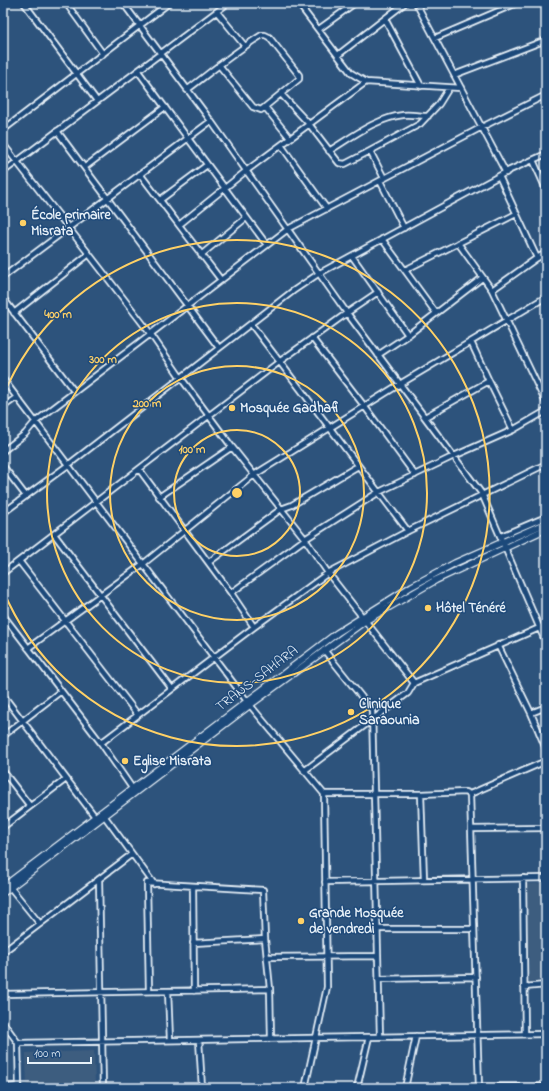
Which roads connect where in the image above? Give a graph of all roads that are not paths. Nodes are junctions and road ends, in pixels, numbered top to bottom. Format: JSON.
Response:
{"nodes":[{"id":1,"x":24,"y":3,"type":"edge"},
{"id":2,"x":66,"y":3,"type":"edge"},
{"id":3,"x":123,"y":3,"type":"edge"},
{"id":4,"x":170,"y":3,"type":"edge"},
{"id":5,"x":228,"y":3,"type":"edge"},
{"id":6,"x":300,"y":3,"type":"edge"},
{"id":7,"x":355,"y":3,"type":"edge"},
{"id":8,"x":405,"y":3,"type":"edge"},
{"id":9,"x":418,"y":3,"type":"edge"},
{"id":10,"x":517,"y":3,"type":"edge"},
{"id":11,"x":222,"y":5,"type":"edge"},
{"id":12,"x":217,"y":12,"type":"junction"},
{"id":13,"x":385,"y":19,"type":"junction"},
{"id":14,"x":140,"y":25,"type":"junction"},
{"id":15,"x":319,"y":29,"type":"junction"},
{"id":16,"x":435,"y":38,"type":"junction"},
{"id":17,"x":546,"y":40,"type":"edge"},
{"id":18,"x":244,"y":46,"type":"junction"},
{"id":19,"x":103,"y":54,"type":"junction"},
{"id":20,"x":161,"y":55,"type":"junction"},
{"id":21,"x":338,"y":55,"type":"junction"},
{"id":22,"x":219,"y":65,"type":"junction"},
{"id":23,"x":138,"y":71,"type":"junction"},
{"id":24,"x":77,"y":74,"type":"junction"},
{"id":25,"x":454,"y":75,"type":"junction"},
{"id":26,"x":366,"y":82,"type":"junction"},
{"id":27,"x":421,"y":86,"type":"junction"},
{"id":28,"x":449,"y":88,"type":"junction"},
{"id":29,"x":461,"y":88,"type":"junction"},
{"id":30,"x":188,"y":90,"type":"junction"},
{"id":31,"x":281,"y":94,"type":"junction"},
{"id":32,"x":546,"y":95,"type":"edge"},
{"id":33,"x":97,"y":101,"type":"junction"},
{"id":34,"x":164,"y":107,"type":"junction"},
{"id":35,"x":265,"y":107,"type":"junction"},
{"id":36,"x":428,"y":116,"type":"junction"},
{"id":37,"x":211,"y":121,"type":"junction"},
{"id":38,"x":309,"y":124,"type":"junction"},
{"id":39,"x":482,"y":127,"type":"junction"},
{"id":40,"x":3,"y":130,"type":"edge"},
{"id":41,"x":57,"y":131,"type":"junction"},
{"id":42,"x":188,"y":138,"type":"junction"},
{"id":43,"x":290,"y":138,"type":"junction"},
{"id":44,"x":3,"y":144,"type":"edge"},
{"id":45,"x":281,"y":145,"type":"junction"},
{"id":46,"x":329,"y":151,"type":"junction"},
{"id":47,"x":370,"y":151,"type":"junction"},
{"id":48,"x":546,"y":154,"type":"edge"},
{"id":49,"x":533,"y":160,"type":"junction"},
{"id":50,"x":16,"y":162,"type":"junction"},
{"id":51,"x":207,"y":165,"type":"junction"},
{"id":52,"x":85,"y":168,"type":"junction"},
{"id":53,"x":246,"y":171,"type":"junction"},
{"id":54,"x":3,"y":172,"type":"edge"},
{"id":55,"x":506,"y":172,"type":"junction"},
{"id":56,"x":140,"y":174,"type":"junction"},
{"id":57,"x":499,"y":176,"type":"junction"},
{"id":58,"x":382,"y":180,"type":"junction"},
{"id":59,"x":224,"y":188,"type":"junction"},
{"id":60,"x":546,"y":189,"type":"edge"},
{"id":61,"x":108,"y":198,"type":"junction"},
{"id":62,"x":160,"y":200,"type":"junction"},
{"id":63,"x":327,"y":209,"type":"junction"},
{"id":64,"x":516,"y":214,"type":"junction"},
{"id":65,"x":246,"y":218,"type":"junction"},
{"id":66,"x":179,"y":225,"type":"junction"},
{"id":67,"x":69,"y":227,"type":"junction"},
{"id":68,"x":404,"y":228,"type":"junction"},
{"id":69,"x":288,"y":229,"type":"junction"},
{"id":70,"x":382,"y":240,"type":"junction"},
{"id":71,"x":458,"y":243,"type":"junction"},
{"id":72,"x":267,"y":245,"type":"junction"},
{"id":73,"x":546,"y":253,"type":"edge"},
{"id":74,"x":90,"y":254,"type":"junction"},
{"id":75,"x":202,"y":255,"type":"junction"},
{"id":76,"x":352,"y":256,"type":"junction"},
{"id":77,"x":537,"y":258,"type":"junction"},
{"id":78,"x":405,"y":270,"type":"junction"},
{"id":79,"x":318,"y":274,"type":"junction"},
{"id":80,"x":3,"y":277,"type":"edge"},
{"id":81,"x":482,"y":278,"type":"junction"},
{"id":82,"x":220,"y":280,"type":"junction"},
{"id":83,"x":492,"y":290,"type":"junction"},
{"id":84,"x":378,"y":292,"type":"junction"},
{"id":85,"x":3,"y":298,"type":"edge"},
{"id":86,"x":546,"y":298,"type":"edge"},
{"id":87,"x":187,"y":305,"type":"junction"},
{"id":88,"x":14,"y":312,"type":"junction"},
{"id":89,"x":347,"y":313,"type":"junction"},
{"id":90,"x":436,"y":313,"type":"junction"},
{"id":91,"x":507,"y":320,"type":"junction"},
{"id":92,"x":251,"y":324,"type":"junction"},
{"id":93,"x":150,"y":333,"type":"junction"},
{"id":94,"x":408,"y":335,"type":"junction"},
{"id":95,"x":312,"y":338,"type":"junction"},
{"id":96,"x":471,"y":342,"type":"junction"},
{"id":97,"x":220,"y":348,"type":"junction"},
{"id":98,"x":378,"y":355,"type":"junction"},
{"id":99,"x":279,"y":362,"type":"junction"},
{"id":100,"x":181,"y":378,"type":"junction"},
{"id":101,"x":3,"y":379,"type":"edge"},
{"id":102,"x":489,"y":381,"type":"junction"},
{"id":103,"x":400,"y":384,"type":"junction"},
{"id":104,"x":74,"y":391,"type":"junction"},
{"id":105,"x":17,"y":397,"type":"junction"},
{"id":106,"x":546,"y":403,"type":"edge"},
{"id":107,"x":3,"y":407,"type":"edge"},
{"id":108,"x":365,"y":407,"type":"junction"},
{"id":109,"x":546,"y":411,"type":"edge"},
{"id":110,"x":209,"y":416,"type":"junction"},
{"id":111,"x":425,"y":417,"type":"junction"},
{"id":112,"x":35,"y":422,"type":"junction"},
{"id":113,"x":330,"y":429,"type":"junction"},
{"id":114,"x":513,"y":430,"type":"junction"},
{"id":115,"x":232,"y":447,"type":"junction"},
{"id":116,"x":3,"y":451,"type":"edge"},
{"id":117,"x":454,"y":456,"type":"junction"},
{"id":118,"x":546,"y":464,"type":"edge"},
{"id":119,"x":68,"y":465,"type":"junction"},
{"id":120,"x":3,"y":466,"type":"edge"},
{"id":121,"x":358,"y":466,"type":"junction"},
{"id":122,"x":139,"y":469,"type":"junction"},
{"id":123,"x":254,"y":475,"type":"junction"},
{"id":124,"x":415,"y":476,"type":"junction"},
{"id":125,"x":379,"y":492,"type":"junction"},
{"id":126,"x":482,"y":494,"type":"junction"},
{"id":127,"x":26,"y":496,"type":"junction"},
{"id":128,"x":160,"y":497,"type":"junction"},
{"id":129,"x":95,"y":502,"type":"junction"},
{"id":130,"x":281,"y":509,"type":"junction"},
{"id":131,"x":3,"y":513,"type":"edge"},
{"id":132,"x":546,"y":517,"type":"edge"},
{"id":133,"x":546,"y":523,"type":"edge"},
{"id":134,"x":546,"y":529,"type":"edge"},
{"id":135,"x":185,"y":531,"type":"junction"},
{"id":136,"x":408,"y":531,"type":"junction"},
{"id":137,"x":54,"y":534,"type":"junction"},
{"id":138,"x":305,"y":538,"type":"junction"},
{"id":139,"x":502,"y":539,"type":"junction"},
{"id":140,"x":506,"y":548,"type":"junction"},
{"id":141,"x":19,"y":561,"type":"junction"},
{"id":142,"x":208,"y":562,"type":"junction"},
{"id":143,"x":143,"y":564,"type":"junction"},
{"id":144,"x":3,"y":573,"type":"edge"},
{"id":145,"x":328,"y":573,"type":"junction"},
{"id":146,"x":231,"y":593,"type":"junction"},
{"id":147,"x":100,"y":595,"type":"junction"},
{"id":148,"x":3,"y":616,"type":"edge"},
{"id":149,"x":364,"y":619,"type":"junction"},
{"id":150,"x":65,"y":621,"type":"junction"},
{"id":151,"x":546,"y":625,"type":"edge"},
{"id":152,"x":254,"y":627,"type":"junction"},
{"id":153,"x":540,"y":628,"type":"junction"},
{"id":154,"x":546,"y":643,"type":"edge"},
{"id":155,"x":498,"y":645,"type":"junction"},
{"id":156,"x":28,"y":648,"type":"junction"},
{"id":157,"x":324,"y":650,"type":"junction"},
{"id":158,"x":312,"y":656,"type":"junction"},
{"id":159,"x":214,"y":658,"type":"junction"},
{"id":160,"x":414,"y":683,"type":"junction"},
{"id":161,"x":172,"y":689,"type":"junction"},
{"id":162,"x":61,"y":691,"type":"junction"},
{"id":163,"x":3,"y":695,"type":"edge"},
{"id":164,"x":248,"y":703,"type":"junction"},
{"id":165,"x":546,"y":707,"type":"edge"},
{"id":166,"x":531,"y":713,"type":"junction"},
{"id":167,"x":138,"y":715,"type":"junction"},
{"id":168,"x":372,"y":720,"type":"junction"},
{"id":169,"x":22,"y":721,"type":"junction"},
{"id":170,"x":3,"y":736,"type":"edge"},
{"id":171,"x":101,"y":743,"type":"junction"},
{"id":172,"x":546,"y":749,"type":"edge"},
{"id":173,"x":546,"y":761,"type":"edge"},
{"id":174,"x":3,"y":771,"type":"edge"},
{"id":175,"x":304,"y":771,"type":"junction"},
{"id":176,"x":153,"y":776,"type":"junction"},
{"id":177,"x":66,"y":779,"type":"junction"},
{"id":178,"x":132,"y":788,"type":"junction"},
{"id":179,"x":324,"y":794,"type":"junction"},
{"id":180,"x":374,"y":794,"type":"junction"},
{"id":181,"x":421,"y":794,"type":"junction"},
{"id":182,"x":470,"y":794,"type":"junction"},
{"id":183,"x":30,"y":806,"type":"junction"},
{"id":184,"x":103,"y":814,"type":"junction"},
{"id":185,"x":96,"y":819,"type":"junction"},
{"id":186,"x":3,"y":827,"type":"edge"},
{"id":187,"x":546,"y":828,"type":"edge"},
{"id":188,"x":471,"y":829,"type":"junction"},
{"id":189,"x":132,"y":854,"type":"junction"},
{"id":190,"x":523,"y":878,"type":"junction"},
{"id":191,"x":546,"y":878,"type":"edge"},
{"id":192,"x":99,"y":879,"type":"junction"},
{"id":193,"x":472,"y":879,"type":"junction"},
{"id":194,"x":16,"y":880,"type":"junction"},
{"id":195,"x":424,"y":880,"type":"junction"},
{"id":196,"x":376,"y":881,"type":"junction"},
{"id":197,"x":325,"y":882,"type":"junction"},
{"id":198,"x":154,"y":884,"type":"junction"},
{"id":199,"x":3,"y":886,"type":"edge"},
{"id":200,"x":193,"y":886,"type":"junction"},
{"id":201,"x":10,"y":888,"type":"junction"},
{"id":202,"x":3,"y":893,"type":"edge"},
{"id":203,"x":40,"y":924,"type":"junction"},
{"id":204,"x":377,"y":929,"type":"junction"},
{"id":205,"x":474,"y":929,"type":"junction"},
{"id":206,"x":265,"y":939,"type":"junction"},
{"id":207,"x":193,"y":943,"type":"junction"},
{"id":208,"x":3,"y":952,"type":"edge"},
{"id":209,"x":378,"y":956,"type":"junction"},
{"id":210,"x":267,"y":957,"type":"junction"},
{"id":211,"x":327,"y":957,"type":"junction"},
{"id":212,"x":476,"y":977,"type":"junction"},
{"id":213,"x":378,"y":979,"type":"junction"},
{"id":214,"x":546,"y":985,"type":"edge"},
{"id":215,"x":524,"y":986,"type":"junction"},
{"id":216,"x":270,"y":989,"type":"junction"},
{"id":217,"x":168,"y":991,"type":"junction"},
{"id":218,"x":194,"y":991,"type":"junction"},
{"id":219,"x":101,"y":992,"type":"junction"},
{"id":220,"x":149,"y":992,"type":"junction"},
{"id":221,"x":3,"y":994,"type":"edge"},
{"id":222,"x":3,"y":1022,"type":"edge"},
{"id":223,"x":525,"y":1034,"type":"junction"},
{"id":224,"x":546,"y":1034,"type":"edge"},
{"id":225,"x":478,"y":1035,"type":"junction"},
{"id":226,"x":416,"y":1036,"type":"junction"},
{"id":227,"x":369,"y":1037,"type":"junction"},
{"id":228,"x":380,"y":1037,"type":"junction"},
{"id":229,"x":271,"y":1038,"type":"junction"},
{"id":230,"x":316,"y":1038,"type":"junction"},
{"id":231,"x":170,"y":1040,"type":"junction"},
{"id":232,"x":199,"y":1040,"type":"junction"},
{"id":233,"x":102,"y":1042,"type":"junction"},
{"id":234,"x":18,"y":1043,"type":"junction"},
{"id":235,"x":3,"y":1087,"type":"edge"},
{"id":236,"x":19,"y":1087,"type":"edge"},
{"id":237,"x":546,"y":1087,"type":"edge"},
{"id":238,"x":103,"y":1088,"type":"edge"},
{"id":239,"x":202,"y":1088,"type":"edge"},
{"id":240,"x":305,"y":1088,"type":"edge"},
{"id":241,"x":357,"y":1088,"type":"edge"},
{"id":242,"x":405,"y":1088,"type":"edge"},
{"id":243,"x":479,"y":1088,"type":"edge"}],
"edges":[{"from":1,"to":24,"type":"street"},
{"from":2,"to":19,"type":"street"},
{"from":3,"to":14,"type":"street"},
{"from":4,"to":14,"type":"street"},
{"from":5,"to":11,"type":"street"},
{"from":6,"to":15,"type":"street"},
{"from":7,"to":15,"type":"street"},
{"from":8,"to":13,"type":"street"},
{"from":9,"to":16,"type":"street"},
{"from":10,"to":16,"type":"street"},
{"from":11,"to":12,"type":"street"},
{"from":12,"to":18,"type":"street"},
{"from":12,"to":20,"type":"street"},
{"from":13,"to":21,"type":"street"},
{"from":13,"to":27,"type":"street"},
{"from":14,"to":19,"type":"street"},
{"from":14,"to":20,"type":"street"},
{"from":15,"to":21,"type":"street"},
{"from":16,"to":25,"type":"street"},
{"from":17,"to":25,"type":"street"},
{"from":18,"to":22,"type":"street"},
{"from":18,"to":31,"type":"street"},
{"from":19,"to":24,"type":"street"},
{"from":20,"to":23,"type":"street"},
{"from":20,"to":30,"type":"street"},
{"from":21,"to":26,"type":"street"},
{"from":22,"to":30,"type":"street"},
{"from":22,"to":35,"type":"street"},
{"from":23,"to":33,"type":"street"},
{"from":23,"to":34,"type":"street"},
{"from":24,"to":33,"type":"street"},
{"from":24,"to":40,"type":"street"},
{"from":25,"to":29,"type":"street"},
{"from":26,"to":27,"type":"street"},
{"from":26,"to":38,"type":"street"},
{"from":27,"to":28,"type":"street"},
{"from":28,"to":29,"type":"street"},
{"from":28,"to":36,"type":"street"},
{"from":29,"to":39,"type":"street"},
{"from":30,"to":37,"type":"street"},
{"from":31,"to":35,"type":"street"},
{"from":31,"to":38,"type":"street"},
{"from":32,"to":39,"type":"street"},
{"from":33,"to":41,"type":"street"},
{"from":34,"to":42,"type":"street"},
{"from":34,"to":52,"type":"street"},
{"from":35,"to":43,"type":"street"},
{"from":36,"to":46,"type":"street"},
{"from":36,"to":47,"type":"street"},
{"from":37,"to":42,"type":"street"},
{"from":37,"to":53,"type":"street"},
{"from":38,"to":43,"type":"street"},
{"from":38,"to":46,"type":"street"},
{"from":39,"to":55,"type":"street"},
{"from":39,"to":58,"type":"street"},
{"from":41,"to":50,"type":"street"},
{"from":41,"to":52,"type":"street"},
{"from":42,"to":51,"type":"street"},
{"from":42,"to":56,"type":"street"},
{"from":43,"to":45,"type":"street"},
{"from":44,"to":50,"type":"street"},
{"from":45,"to":53,"type":"street"},
{"from":45,"to":63,"type":"street"},
{"from":46,"to":47,"type":"street"},
{"from":47,"to":58,"type":"street"},
{"from":48,"to":49,"type":"street"},
{"from":49,"to":55,"type":"street"},
{"from":49,"to":60,"type":"street"},
{"from":50,"to":54,"type":"street"},
{"from":50,"to":67,"type":"street"},
{"from":51,"to":59,"type":"street"},
{"from":51,"to":62,"type":"street"},
{"from":52,"to":61,"type":"street"},
{"from":53,"to":59,"type":"street"},
{"from":53,"to":69,"type":"street"},
{"from":55,"to":57,"type":"street"},
{"from":56,"to":61,"type":"street"},
{"from":56,"to":62,"type":"street"},
{"from":57,"to":64,"type":"street"},
{"from":57,"to":68,"type":"street"},
{"from":58,"to":63,"type":"street"},
{"from":58,"to":68,"type":"street"},
{"from":59,"to":65,"type":"street"},
{"from":59,"to":66,"type":"street"},
{"from":61,"to":67,"type":"street"},
{"from":61,"to":87,"type":"street"},
{"from":62,"to":66,"type":"street"},
{"from":63,"to":69,"type":"street"},
{"from":64,"to":71,"type":"street"},
{"from":64,"to":77,"type":"street"},
{"from":65,"to":72,"type":"street"},
{"from":65,"to":75,"type":"street"},
{"from":66,"to":75,"type":"street"},
{"from":67,"to":74,"type":"street"},
{"from":67,"to":80,"type":"street"},
{"from":68,"to":70,"type":"street"},
{"from":69,"to":72,"type":"street"},
{"from":69,"to":79,"type":"street"},
{"from":70,"to":76,"type":"street"},
{"from":70,"to":78,"type":"street"},
{"from":71,"to":78,"type":"street"},
{"from":71,"to":81,"type":"street"},
{"from":72,"to":82,"type":"street"},
{"from":73,"to":77,"type":"street"},
{"from":74,"to":88,"type":"street"},
{"from":74,"to":93,"type":"street"},
{"from":75,"to":82,"type":"street"},
{"from":76,"to":79,"type":"street"},
{"from":76,"to":84,"type":"street"},
{"from":77,"to":83,"type":"street"},
{"from":78,"to":90,"type":"street"},
{"from":79,"to":89,"type":"street"},
{"from":79,"to":92,"type":"street"},
{"from":81,"to":83,"type":"street"},
{"from":81,"to":90,"type":"street"},
{"from":82,"to":87,"type":"street"},
{"from":83,"to":91,"type":"street"},
{"from":84,"to":89,"type":"street"},
{"from":84,"to":94,"type":"street"},
{"from":85,"to":88,"type":"street"},
{"from":86,"to":91,"type":"street"},
{"from":87,"to":93,"type":"street"},
{"from":87,"to":97,"type":"street"},
{"from":88,"to":104,"type":"street"},
{"from":89,"to":95,"type":"street"},
{"from":89,"to":98,"type":"street"},
{"from":90,"to":94,"type":"street"},
{"from":91,"to":96,"type":"street"},
{"from":91,"to":106,"type":"street"},
{"from":92,"to":97,"type":"street"},
{"from":92,"to":99,"type":"street"},
{"from":93,"to":100,"type":"street"},
{"from":93,"to":104,"type":"street"},
{"from":94,"to":98,"type":"street"},
{"from":95,"to":99,"type":"street"},
{"from":95,"to":108,"type":"street"},
{"from":96,"to":102,"type":"street"},
{"from":96,"to":103,"type":"street"},
{"from":97,"to":100,"type":"street"},
{"from":98,"to":103,"type":"street"},
{"from":99,"to":110,"type":"street"},
{"from":99,"to":113,"type":"street"},
{"from":100,"to":110,"type":"street"},
{"from":100,"to":119,"type":"street"},
{"from":101,"to":105,"type":"street"},
{"from":102,"to":111,"type":"street"},
{"from":102,"to":114,"type":"street"},
{"from":103,"to":108,"type":"street"},
{"from":103,"to":111,"type":"street"},
{"from":104,"to":112,"type":"street"},
{"from":105,"to":107,"type":"street"},
{"from":105,"to":112,"type":"street"},
{"from":108,"to":113,"type":"street"},
{"from":108,"to":124,"type":"street"},
{"from":109,"to":114,"type":"street"},
{"from":110,"to":115,"type":"street"},
{"from":110,"to":122,"type":"street"},
{"from":111,"to":117,"type":"street"},
{"from":112,"to":116,"type":"street"},
{"from":112,"to":119,"type":"street"},
{"from":113,"to":121,"type":"street"},
{"from":113,"to":123,"type":"street"},
{"from":114,"to":117,"type":"street"},
{"from":115,"to":123,"type":"street"},
{"from":115,"to":128,"type":"street"},
{"from":117,"to":124,"type":"street"},
{"from":117,"to":126,"type":"street"},
{"from":118,"to":126,"type":"street"},
{"from":119,"to":127,"type":"street"},
{"from":119,"to":129,"type":"street"},
{"from":120,"to":127,"type":"street"},
{"from":121,"to":125,"type":"street"},
{"from":121,"to":130,"type":"street"},
{"from":122,"to":128,"type":"street"},
{"from":122,"to":129,"type":"street"},
{"from":123,"to":130,"type":"street"},
{"from":123,"to":135,"type":"street"},
{"from":124,"to":125,"type":"street"},
{"from":125,"to":136,"type":"street"},
{"from":125,"to":138,"type":"street"},
{"from":126,"to":136,"type":"street"},
{"from":126,"to":139,"type":"street"},
{"from":127,"to":131,"type":"street"},
{"from":128,"to":135,"type":"street"},
{"from":129,"to":137,"type":"street"},
{"from":129,"to":143,"type":"street"},
{"from":130,"to":138,"type":"street"},
{"from":130,"to":142,"type":"street"},
{"from":132,"to":139,"type":"street"},
{"from":133,"to":139,"type":"main road","name":"TRANS-SAHARA"},
{"from":134,"to":140,"type":"main road","name":"TRANS-SAHARA"},
{"from":135,"to":142,"type":"street"},
{"from":135,"to":143,"type":"street"},
{"from":136,"to":145,"type":"street"},
{"from":137,"to":141,"type":"street"},
{"from":137,"to":147,"type":"street"},
{"from":138,"to":145,"type":"street"},
{"from":138,"to":146,"type":"street"},
{"from":139,"to":140,"type":"street"},
{"from":139,"to":149,"type":"main road","name":"TRANS-SAHARA"},
{"from":140,"to":149,"type":"main road","name":"TRANS-SAHARA"},
{"from":140,"to":153,"type":"street"},
{"from":141,"to":144,"type":"street"},
{"from":141,"to":150,"type":"street"},
{"from":142,"to":146,"type":"street"},
{"from":143,"to":147,"type":"street"},
{"from":143,"to":159,"type":"street"},
{"from":145,"to":149,"type":"street"},
{"from":145,"to":152,"type":"street"},
{"from":146,"to":152,"type":"street"},
{"from":147,"to":150,"type":"street"},
{"from":147,"to":161,"type":"street"},
{"from":148,"to":156,"type":"street"},
{"from":149,"to":157,"type":"main road","name":"TRANS-SAHARA"},
{"from":149,"to":158,"type":"main road","name":"TRANS-SAHARA"},
{"from":149,"to":160,"type":"street"},
{"from":150,"to":156,"type":"street"},
{"from":150,"to":167,"type":"street"},
{"from":151,"to":153,"type":"street"},
{"from":152,"to":159,"type":"street"},
{"from":153,"to":154,"type":"street"},
{"from":153,"to":155,"type":"street"},
{"from":155,"to":160,"type":"street"},
{"from":155,"to":166,"type":"street"},
{"from":156,"to":162,"type":"street"},
{"from":157,"to":158,"type":"main road","name":"TRANS-SAHARA"},
{"from":157,"to":168,"type":"street"},
{"from":158,"to":164,"type":"main road","name":"TRANS-SAHARA"},
{"from":159,"to":161,"type":"street"},
{"from":159,"to":164,"type":"street"},
{"from":160,"to":168,"type":"street"},
{"from":161,"to":167,"type":"street"},
{"from":162,"to":169,"type":"street"},
{"from":162,"to":171,"type":"street"},
{"from":163,"to":169,"type":"street"},
{"from":164,"to":175,"type":"street"},
{"from":164,"to":176,"type":"main road","name":"TRANS-SAHARA"},
{"from":165,"to":166,"type":"street"},
{"from":166,"to":172,"type":"street"},
{"from":167,"to":171,"type":"street"},
{"from":168,"to":175,"type":"street"},
{"from":168,"to":180,"type":"street"},
{"from":169,"to":170,"type":"street"},
{"from":169,"to":177,"type":"street"},
{"from":171,"to":178,"type":"street"},
{"from":173,"to":182,"type":"street"},
{"from":174,"to":183,"type":"street"},
{"from":175,"to":179,"type":"street"},
{"from":176,"to":178,"type":"main road","name":"TRANS-SAHARA"},
{"from":176,"to":184,"type":"main road","name":"TRANS-SAHARA"},
{"from":177,"to":183,"type":"street"},
{"from":177,"to":185,"type":"street"},
{"from":178,"to":184,"type":"main road","name":"TRANS-SAHARA"},
{"from":179,"to":180,"type":"street"},
{"from":179,"to":197,"type":"street"},
{"from":180,"to":181,"type":"street"},
{"from":180,"to":196,"type":"street"},
{"from":181,"to":182,"type":"street"},
{"from":181,"to":195,"type":"street"},
{"from":182,"to":188,"type":"street"},
{"from":183,"to":186,"type":"street"},
{"from":184,"to":185,"type":"main road","name":"TRANS-SAHARA"},
{"from":184,"to":189,"type":"street"},
{"from":185,"to":194,"type":"main road","name":"TRANS-SAHARA"},
{"from":187,"to":188,"type":"street"},
{"from":188,"to":193,"type":"street"},
{"from":189,"to":192,"type":"street"},
{"from":189,"to":198,"type":"street"},
{"from":190,"to":191,"type":"street"},
{"from":190,"to":193,"type":"street"},
{"from":190,"to":215,"type":"street"},
{"from":192,"to":203,"type":"street"},
{"from":192,"to":219,"type":"street"},
{"from":193,"to":195,"type":"street"},
{"from":193,"to":205,"type":"street"},
{"from":194,"to":199,"type":"main road","name":"TRANS-SAHARA"},
{"from":194,"to":201,"type":"main road","name":"TRANS-SAHARA"},
{"from":195,"to":196,"type":"street"},
{"from":196,"to":197,"type":"street"},
{"from":196,"to":204,"type":"street"},
{"from":197,"to":211,"type":"street"},
{"from":198,"to":200,"type":"street"},
{"from":198,"to":220,"type":"street"},
{"from":200,"to":206,"type":"street"},
{"from":200,"to":207,"type":"street"},
{"from":201,"to":202,"type":"main road","name":"TRANS-SAHARA"},
{"from":201,"to":203,"type":"street"},
{"from":203,"to":208,"type":"street"},
{"from":204,"to":205,"type":"street"},
{"from":204,"to":209,"type":"street"},
{"from":205,"to":212,"type":"street"},
{"from":206,"to":207,"type":"street"},
{"from":206,"to":210,"type":"street"},
{"from":207,"to":218,"type":"street"},
{"from":209,"to":211,"type":"street"},
{"from":209,"to":213,"type":"street"},
{"from":210,"to":211,"type":"street"},
{"from":210,"to":216,"type":"street"},
{"from":211,"to":230,"type":"street"},
{"from":212,"to":213,"type":"street"},
{"from":212,"to":225,"type":"street"},
{"from":213,"to":228,"type":"street"},
{"from":214,"to":215,"type":"street"},
{"from":215,"to":223,"type":"street"},
{"from":216,"to":218,"type":"street"},
{"from":216,"to":229,"type":"street"},
{"from":217,"to":218,"type":"street"},
{"from":217,"to":220,"type":"street"},
{"from":217,"to":231,"type":"street"},
{"from":219,"to":220,"type":"street"},
{"from":219,"to":221,"type":"street"},
{"from":219,"to":233,"type":"street"},
{"from":222,"to":234,"type":"street"},
{"from":223,"to":224,"type":"street"},
{"from":223,"to":225,"type":"street"},
{"from":225,"to":226,"type":"street"},
{"from":225,"to":243,"type":"street"},
{"from":226,"to":228,"type":"street"},
{"from":226,"to":242,"type":"street"},
{"from":227,"to":228,"type":"street"},
{"from":227,"to":230,"type":"street"},
{"from":227,"to":241,"type":"street"},
{"from":229,"to":230,"type":"street"},
{"from":229,"to":232,"type":"street"},
{"from":230,"to":240,"type":"street"},
{"from":231,"to":232,"type":"street"},
{"from":231,"to":233,"type":"street"},
{"from":232,"to":239,"type":"street"},
{"from":233,"to":234,"type":"street"},
{"from":233,"to":238,"type":"street"},
{"from":234,"to":236,"type":"street"},
{"from":235,"to":236,"type":"street"},
{"from":237,"to":243,"type":"street"},
{"from":242,"to":243,"type":"street"}]}
